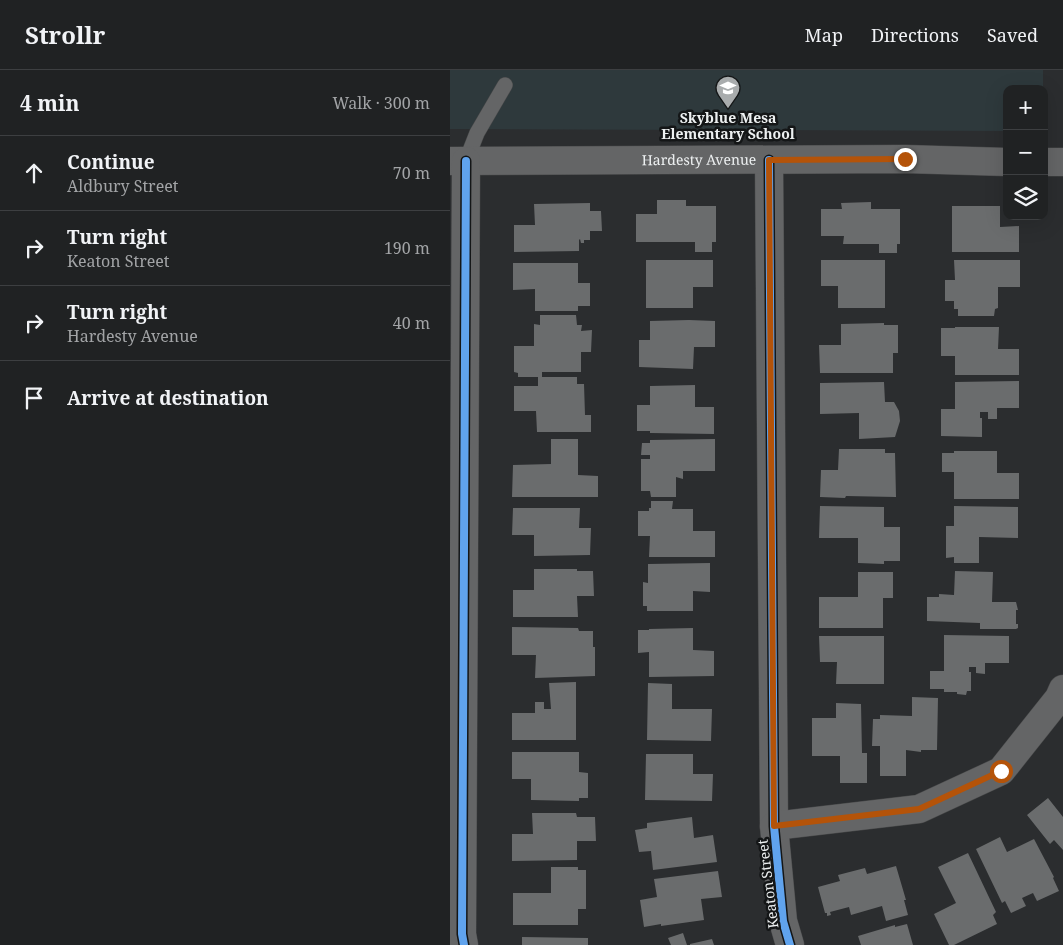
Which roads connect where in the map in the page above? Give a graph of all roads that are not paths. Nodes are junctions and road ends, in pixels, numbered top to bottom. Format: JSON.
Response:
{"nodes":[{"id":1,"x":505,"y":85,"type":"dead end"},
{"id":2,"x":769,"y":160,"type":"junction"},
{"id":3,"x":458,"y":161,"type":"edge"},
{"id":4,"x":1003,"y":162,"type":"edge"},
{"id":5,"x":1048,"y":162,"type":"edge"},
{"id":6,"x":1063,"y":162,"type":"edge"},
{"id":7,"x":1063,"y":689,"type":"edge"},
{"id":8,"x":774,"y":826,"type":"junction"},
{"id":9,"x":464,"y":945,"type":"edge"},
{"id":10,"x":790,"y":945,"type":"edge"}],
"edges":[{"from":1,"to":3,"type":"lane"},
{"from":2,"to":3,"type":"street","name":"Hardesty Avenue"},
{"from":2,"to":4,"type":"street","name":"Hardesty Avenue"},
{"from":2,"to":8,"type":"street","name":"Keaton Street"},
{"from":3,"to":9,"type":"street"},
{"from":5,"to":6,"type":"street"},
{"from":7,"to":8,"type":"street"},
{"from":8,"to":10,"type":"street","name":"Keaton Street"}]}
